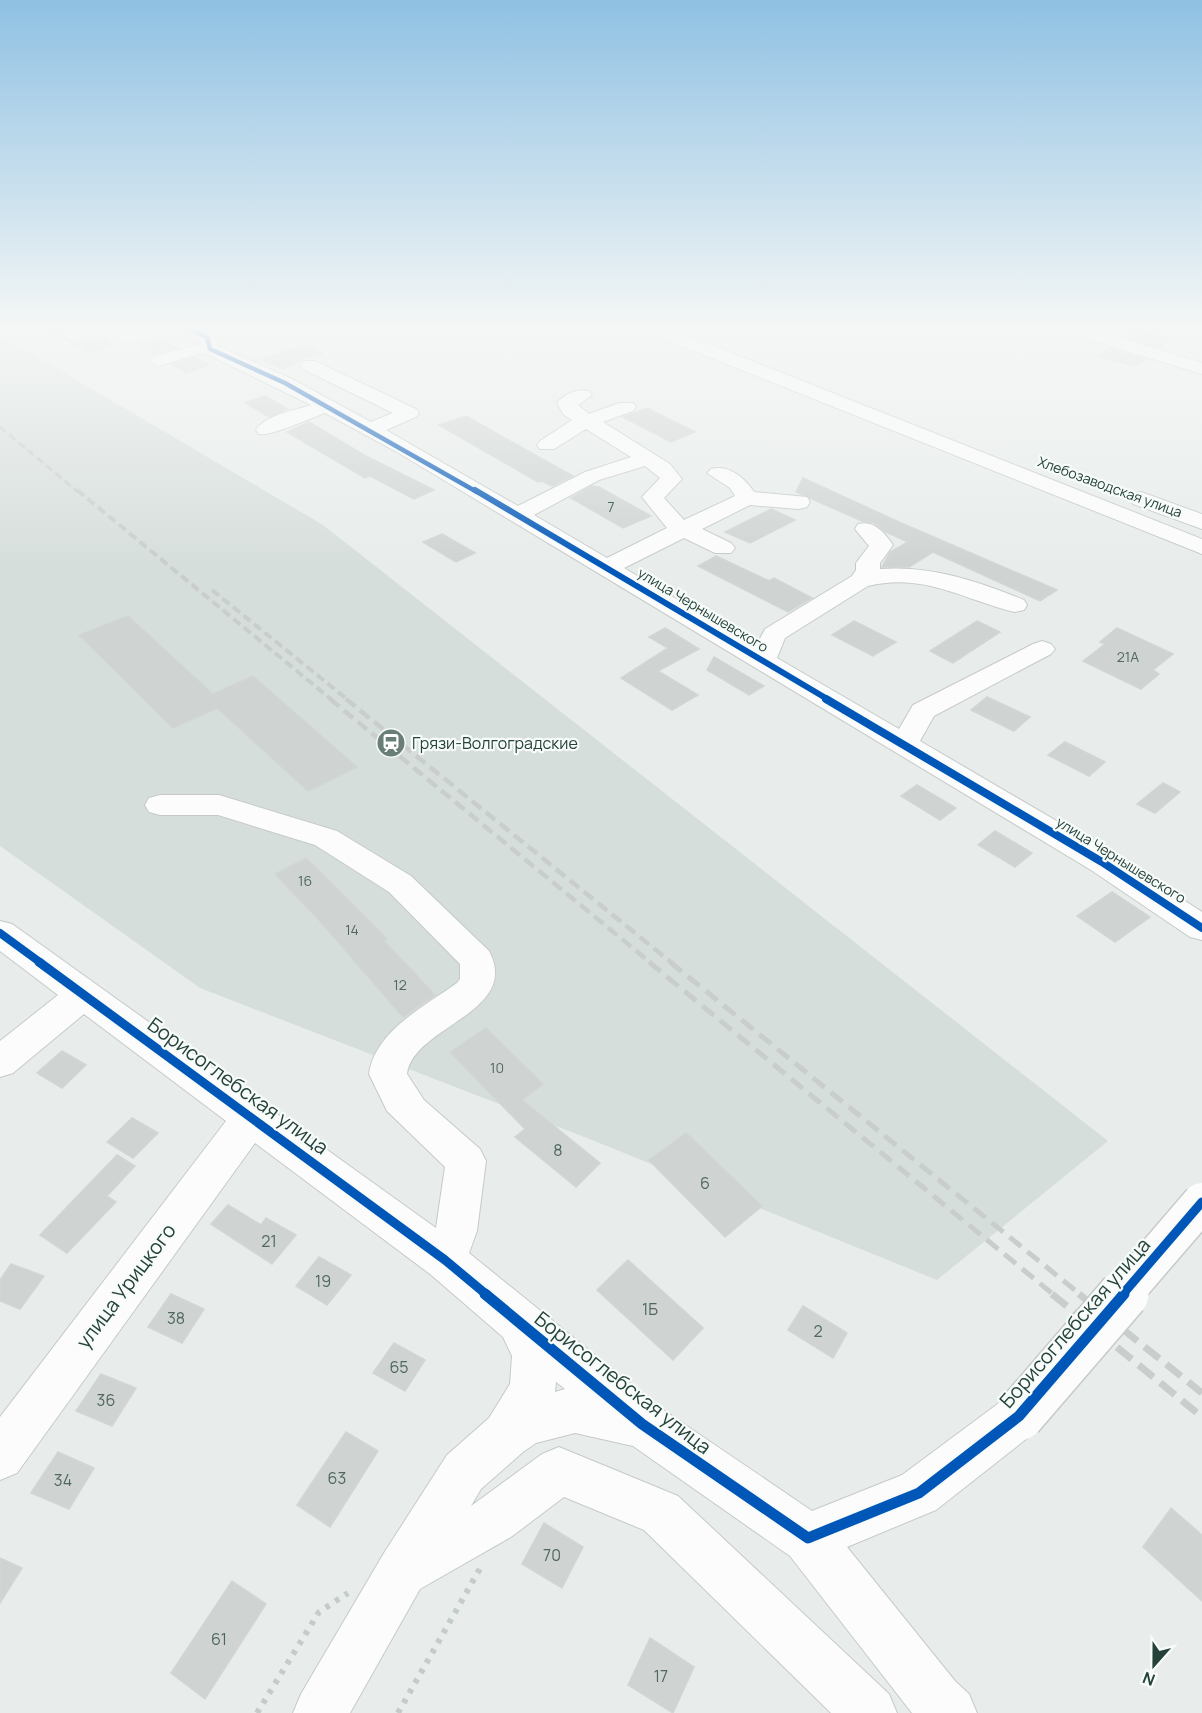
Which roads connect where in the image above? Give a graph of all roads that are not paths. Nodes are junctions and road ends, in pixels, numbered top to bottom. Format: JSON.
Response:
{"nodes":[{"id":1,"x":392,"y":405,"type":"edge"},
{"id":2,"x":568,"y":405,"type":"edge"},
{"id":3,"x":844,"y":405,"type":"edge"},
{"id":4,"x":890,"y":405,"type":"edge"},
{"id":5,"x":327,"y":406,"type":"joint"},
{"id":6,"x":626,"y":406,"type":"dead end"},
{"id":7,"x":591,"y":421,"type":"junction"},
{"id":8,"x":266,"y":430,"type":"dead end"},
{"id":9,"x":370,"y":430,"type":"junction"},
{"id":10,"x":547,"y":445,"type":"dead end"},
{"id":11,"x":648,"y":458,"type":"junction"},
{"id":12,"x":1035,"y":460,"type":"dead end"},
{"id":13,"x":717,"y":473,"type":"dead end"},
{"id":14,"x":1124,"y":493,"type":"dead end"},
{"id":15,"x":747,"y":498,"type":"junction"},
{"id":16,"x":799,"y":501,"type":"dead end"},
{"id":17,"x":517,"y":515,"type":"junction"},
{"id":18,"x":1202,"y":522,"type":"edge"},
{"id":19,"x":866,"y":529,"type":"dead end"},
{"id":20,"x":682,"y":530,"type":"junction"},
{"id":21,"x":1202,"y":547,"type":"edge"},
{"id":22,"x":723,"y":548,"type":"dead end"},
{"id":23,"x":605,"y":568,"type":"junction"},
{"id":24,"x":860,"y":581,"type":"junction"},
{"id":25,"x":1015,"y":605,"type":"dead end"},
{"id":26,"x":1042,"y":649,"type":"dead end"},
{"id":27,"x":763,"y":662,"type":"junction"},
{"id":28,"x":904,"y":744,"type":"junction"},
{"id":29,"x":160,"y":805,"type":"dead end"},
{"id":30,"x":1202,"y":928,"type":"edge"},
{"id":31,"x":0,"y":933,"type":"edge"},
{"id":32,"x":84,"y":994,"type":"junction"},
{"id":33,"x":0,"y":1062,"type":"edge"},
{"id":34,"x":252,"y":1117,"type":"junction"},
{"id":35,"x":1202,"y":1202,"type":"edge"},
{"id":36,"x":445,"y":1260,"type":"junction"},
{"id":37,"x":520,"y":1326,"type":"junction"},
{"id":38,"x":642,"y":1424,"type":"junction"},
{"id":39,"x":506,"y":1434,"type":"junction"},
{"id":40,"x":0,"y":1456,"type":"edge"},
{"id":41,"x":808,"y":1538,"type":"junction"},
{"id":42,"x":380,"y":1579,"type":"junction"},
{"id":43,"x":858,"y":1708,"type":"edge"},
{"id":44,"x":320,"y":1713,"type":"edge"},
{"id":45,"x":950,"y":1713,"type":"edge"}],
"edges":[{"from":1,"to":9,"type":"street"},
{"from":2,"to":7,"type":"street"},
{"from":3,"to":21,"type":"street"},
{"from":4,"to":12,"type":"street","name":"Хлебозаводская улица"},
{"from":5,"to":8,"type":"street"},
{"from":5,"to":9,"type":"street","name":"улица Чернышевского"},
{"from":6,"to":7,"type":"street"},
{"from":7,"to":10,"type":"street"},
{"from":7,"to":11,"type":"street"},
{"from":9,"to":17,"type":"street","name":"улица Чернышевского"},
{"from":11,"to":17,"type":"street"},
{"from":11,"to":20,"type":"street"},
{"from":13,"to":15,"type":"street"},
{"from":14,"to":18,"type":"street","name":"Хлебозаводская улица"},
{"from":15,"to":16,"type":"street"},
{"from":15,"to":20,"type":"street"},
{"from":17,"to":23,"type":"street","name":"улица Чернышевского"},
{"from":19,"to":24,"type":"street"},
{"from":20,"to":22,"type":"street"},
{"from":20,"to":23,"type":"street"},
{"from":23,"to":27,"type":"street","name":"улица Чернышевского"},
{"from":24,"to":25,"type":"street"},
{"from":24,"to":27,"type":"street"},
{"from":26,"to":28,"type":"street"},
{"from":27,"to":28,"type":"street","name":"улица Чернышевского"},
{"from":28,"to":30,"type":"street","name":"улица Чернышевского"},
{"from":29,"to":36,"type":"street"},
{"from":31,"to":32,"type":"street","name":"Борисоглебская улица"},
{"from":32,"to":33,"type":"street"},
{"from":32,"to":34,"type":"street","name":"Борисоглебская улица"},
{"from":34,"to":36,"type":"street","name":"Борисоглебская улица"},
{"from":34,"to":40,"type":"street","name":"улица Урицкого"},
{"from":35,"to":41,"type":"street","name":"Борисоглебская улица","bridge":true},
{"from":36,"to":37,"type":"street","name":"Борисоглебская улица"},
{"from":37,"to":38,"type":"street","name":"Борисоглебская улица"},
{"from":37,"to":39,"type":"street"},
{"from":38,"to":39,"type":"street"},
{"from":38,"to":41,"type":"street","name":"Борисоглебская улица"},
{"from":39,"to":42,"type":"street"},
{"from":41,"to":45,"type":"street","name":"Борисоглебская улица"},
{"from":42,"to":43,"type":"street"},
{"from":42,"to":44,"type":"street"}]}
